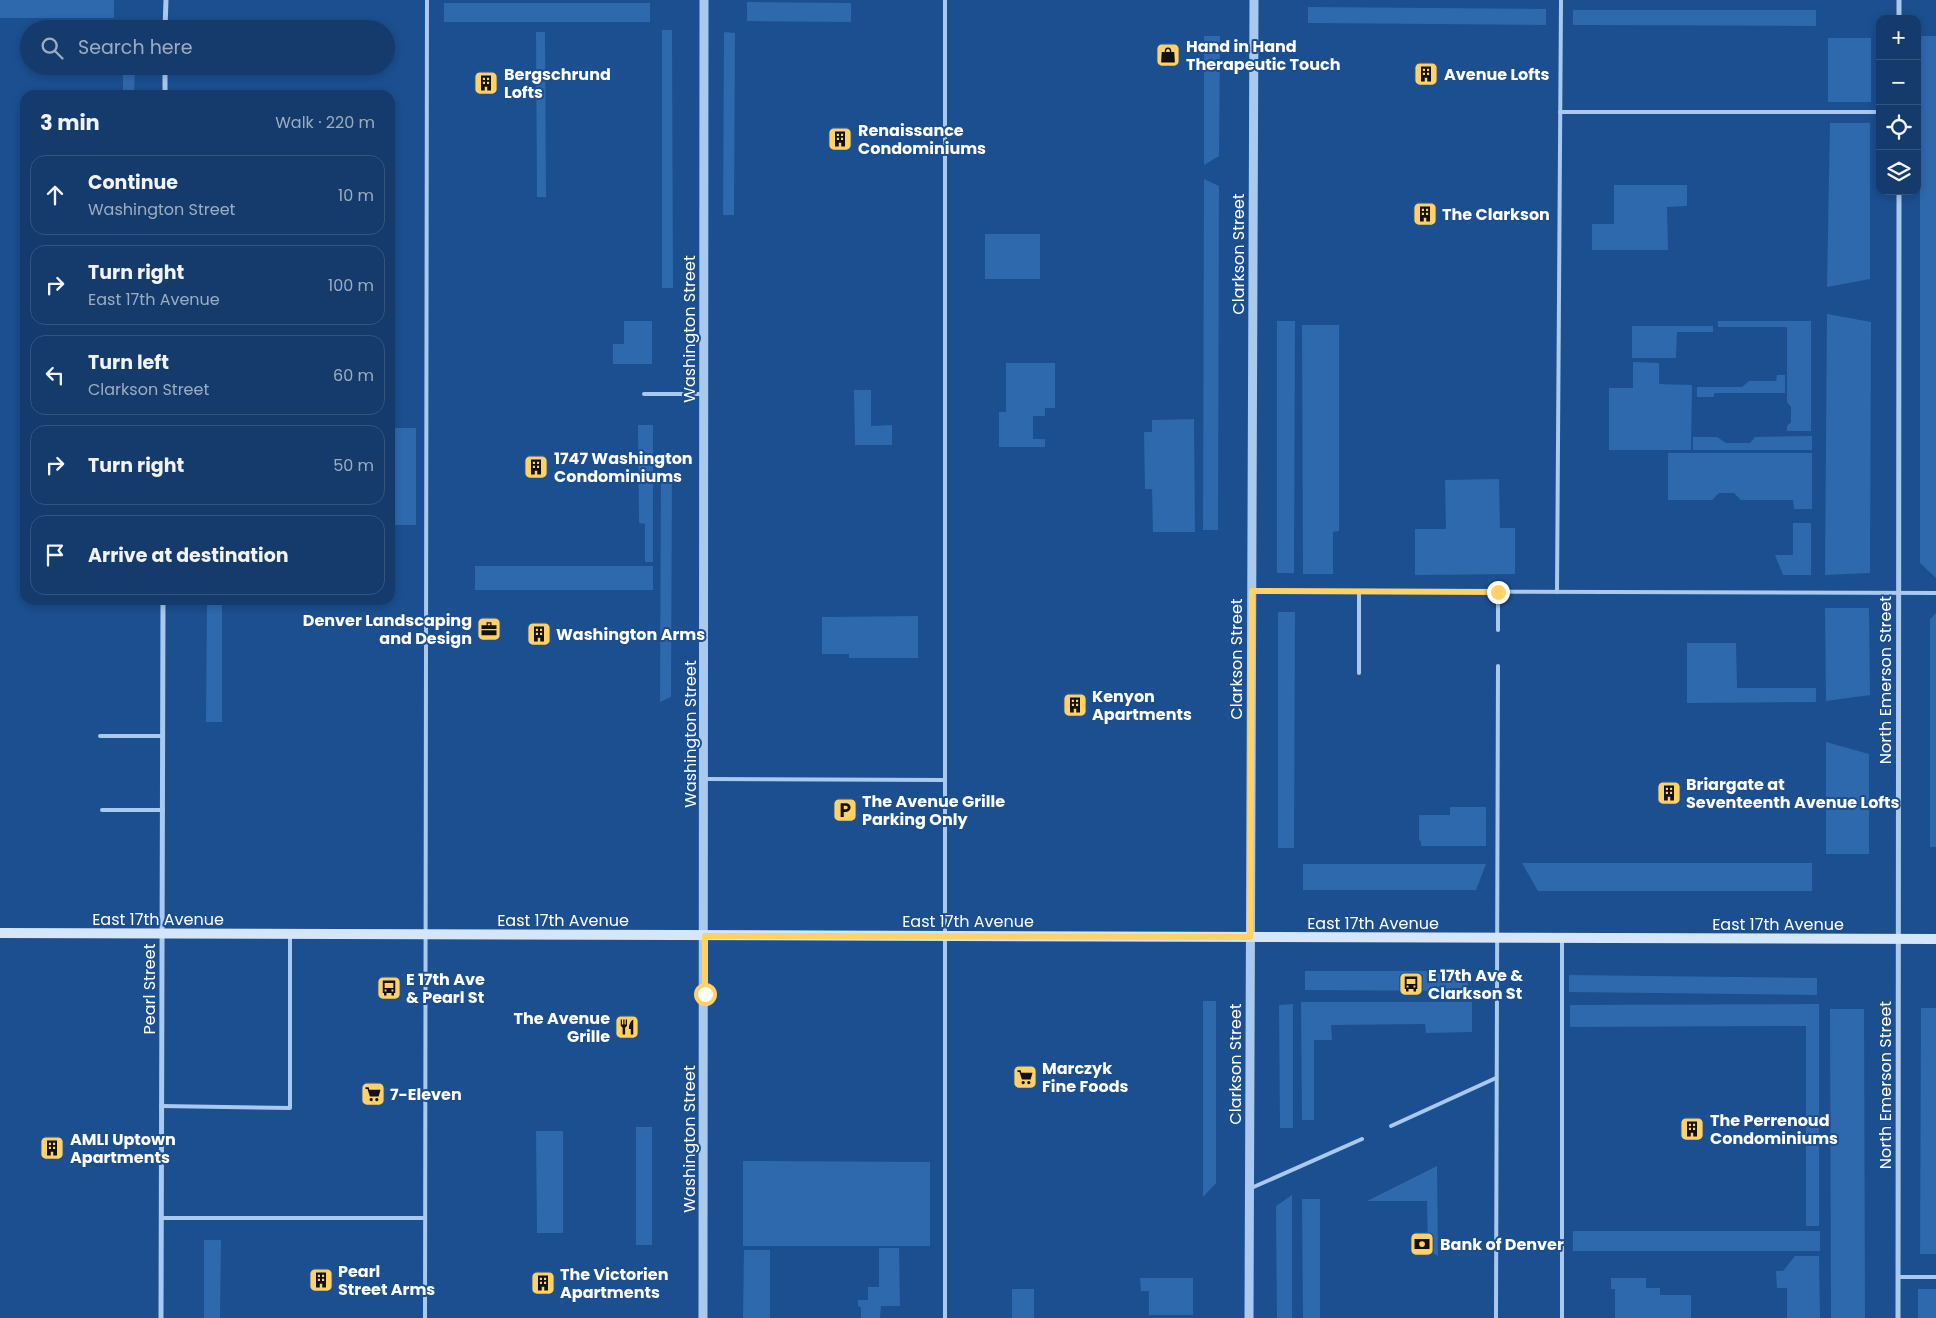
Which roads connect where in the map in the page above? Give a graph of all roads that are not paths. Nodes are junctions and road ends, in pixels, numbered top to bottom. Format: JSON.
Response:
{"nodes":[{"id":1,"x":166,"y":0,"type":"edge"},
{"id":2,"x":427,"y":0,"type":"edge"},
{"id":3,"x":704,"y":0,"type":"edge"},
{"id":4,"x":945,"y":0,"type":"edge"},
{"id":5,"x":1254,"y":0,"type":"edge"},
{"id":6,"x":1561,"y":0,"type":"edge"},
{"id":7,"x":1899,"y":0,"type":"edge"},
{"id":8,"x":1899,"y":15,"type":"edge"},
{"id":9,"x":165,"y":20,"type":"edge"},
{"id":10,"x":165,"y":75,"type":"edge"},
{"id":11,"x":165,"y":90,"type":"edge"},
{"id":12,"x":1560,"y":112,"type":"junction"},
{"id":13,"x":1876,"y":112,"type":"edge"},
{"id":14,"x":1899,"y":195,"type":"edge"},
{"id":15,"x":644,"y":394,"type":"dead end"},
{"id":16,"x":704,"y":394,"type":"junction"},
{"id":17,"x":1252,"y":591,"type":"junction"},
{"id":18,"x":1359,"y":591,"type":"junction"},
{"id":19,"x":1498,"y":592,"type":"junction"},
{"id":20,"x":1557,"y":592,"type":"junction"},
{"id":21,"x":1898,"y":593,"type":"junction"},
{"id":22,"x":1936,"y":593,"type":"edge"},
{"id":23,"x":163,"y":605,"type":"edge"},
{"id":24,"x":1498,"y":630,"type":"dead end"},
{"id":25,"x":1498,"y":666,"type":"dead end"},
{"id":26,"x":1359,"y":673,"type":"dead end"},
{"id":27,"x":100,"y":736,"type":"dead end"},
{"id":28,"x":163,"y":736,"type":"junction"},
{"id":29,"x":705,"y":779,"type":"junction"},
{"id":30,"x":945,"y":780,"type":"junction"},
{"id":31,"x":102,"y":810,"type":"dead end"},
{"id":32,"x":163,"y":810,"type":"junction"},
{"id":33,"x":0,"y":934,"type":"edge"},
{"id":34,"x":162,"y":934,"type":"junction"},
{"id":35,"x":290,"y":934,"type":"junction"},
{"id":36,"x":426,"y":934,"type":"junction"},
{"id":37,"x":705,"y":936,"type":"junction"},
{"id":38,"x":945,"y":936,"type":"junction"},
{"id":39,"x":1250,"y":937,"type":"junction"},
{"id":40,"x":1497,"y":938,"type":"junction"},
{"id":41,"x":1562,"y":938,"type":"junction"},
{"id":42,"x":1897,"y":939,"type":"junction"},
{"id":43,"x":1936,"y":939,"type":"edge"},
{"id":44,"x":1496,"y":1078,"type":"junction"},
{"id":45,"x":161,"y":1106,"type":"junction"},
{"id":46,"x":1391,"y":1126,"type":"dead end"},
{"id":47,"x":1362,"y":1139,"type":"dead end"},
{"id":48,"x":1249,"y":1189,"type":"junction"},
{"id":49,"x":161,"y":1218,"type":"junction"},
{"id":50,"x":426,"y":1218,"type":"junction"},
{"id":51,"x":1898,"y":1277,"type":"junction"},
{"id":52,"x":1936,"y":1277,"type":"edge"},
{"id":53,"x":161,"y":1318,"type":"edge"},
{"id":54,"x":425,"y":1318,"type":"edge"},
{"id":55,"x":703,"y":1318,"type":"edge"},
{"id":56,"x":945,"y":1318,"type":"edge"},
{"id":57,"x":1249,"y":1318,"type":"edge"},
{"id":58,"x":1496,"y":1318,"type":"edge"},
{"id":59,"x":1562,"y":1318,"type":"edge"},
{"id":60,"x":1898,"y":1318,"type":"edge"}],
"edges":[{"from":1,"to":9,"type":"street"},
{"from":2,"to":36,"type":"lane"},
{"from":3,"to":16,"type":"street","name":"Washington Street"},
{"from":4,"to":30,"type":"lane"},
{"from":5,"to":17,"type":"street","name":"Clarkson Street"},
{"from":6,"to":12,"type":"lane"},
{"from":7,"to":8,"type":"street"},
{"from":10,"to":11,"type":"street"},
{"from":12,"to":13,"type":"lane"},
{"from":12,"to":20,"type":"lane"},
{"from":14,"to":21,"type":"street","name":"North Emerson Street"},
{"from":15,"to":16,"type":"lane"},
{"from":16,"to":29,"type":"street","name":"Washington Street"},
{"from":17,"to":18,"type":"lane"},
{"from":17,"to":39,"type":"street","name":"Clarkson Street"},
{"from":18,"to":19,"type":"lane"},
{"from":18,"to":26,"type":"lane"},
{"from":19,"to":20,"type":"lane"},
{"from":19,"to":24,"type":"lane"},
{"from":20,"to":21,"type":"lane"},
{"from":21,"to":22,"type":"lane"},
{"from":21,"to":42,"type":"street","name":"North Emerson Street"},
{"from":23,"to":28,"type":"street","name":"Pearl Street"},
{"from":25,"to":40,"type":"lane"},
{"from":27,"to":28,"type":"lane"},
{"from":28,"to":32,"type":"street","name":"Pearl Street"},
{"from":29,"to":30,"type":"lane"},
{"from":29,"to":37,"type":"street","name":"Washington Street"},
{"from":30,"to":38,"type":"lane"},
{"from":31,"to":32,"type":"lane"},
{"from":32,"to":34,"type":"street","name":"Pearl Street"},
{"from":33,"to":34,"type":"main road","name":"East 17th Avenue"},
{"from":34,"to":35,"type":"main road","name":"East 17th Avenue"},
{"from":34,"to":45,"type":"street","name":"Pearl Street"},
{"from":35,"to":36,"type":"main road","name":"East 17th Avenue"},
{"from":35,"to":45,"type":"lane"},
{"from":36,"to":37,"type":"main road","name":"East 17th Avenue"},
{"from":36,"to":50,"type":"lane"},
{"from":37,"to":38,"type":"main road","name":"East 17th Avenue"},
{"from":37,"to":55,"type":"street","name":"Washington Street"},
{"from":38,"to":39,"type":"main road","name":"East 17th Avenue"},
{"from":38,"to":56,"type":"lane"},
{"from":39,"to":40,"type":"main road","name":"East 17th Avenue"},
{"from":39,"to":48,"type":"street","name":"Clarkson Street"},
{"from":40,"to":41,"type":"main road","name":"East 17th Avenue"},
{"from":40,"to":44,"type":"lane"},
{"from":41,"to":42,"type":"main road","name":"East 17th Avenue"},
{"from":41,"to":59,"type":"lane"},
{"from":42,"to":43,"type":"main road","name":"East 17th Avenue"},
{"from":42,"to":51,"type":"street","name":"North Emerson Street"},
{"from":44,"to":46,"type":"lane"},
{"from":44,"to":58,"type":"lane"},
{"from":45,"to":49,"type":"street","name":"Pearl Street"},
{"from":47,"to":48,"type":"lane"},
{"from":48,"to":57,"type":"street","name":"Clarkson Street"},
{"from":49,"to":50,"type":"lane"},
{"from":49,"to":53,"type":"street","name":"Pearl Street"},
{"from":50,"to":54,"type":"lane"},
{"from":51,"to":52,"type":"lane"},
{"from":51,"to":60,"type":"street","name":"North Emerson Street"}]}
